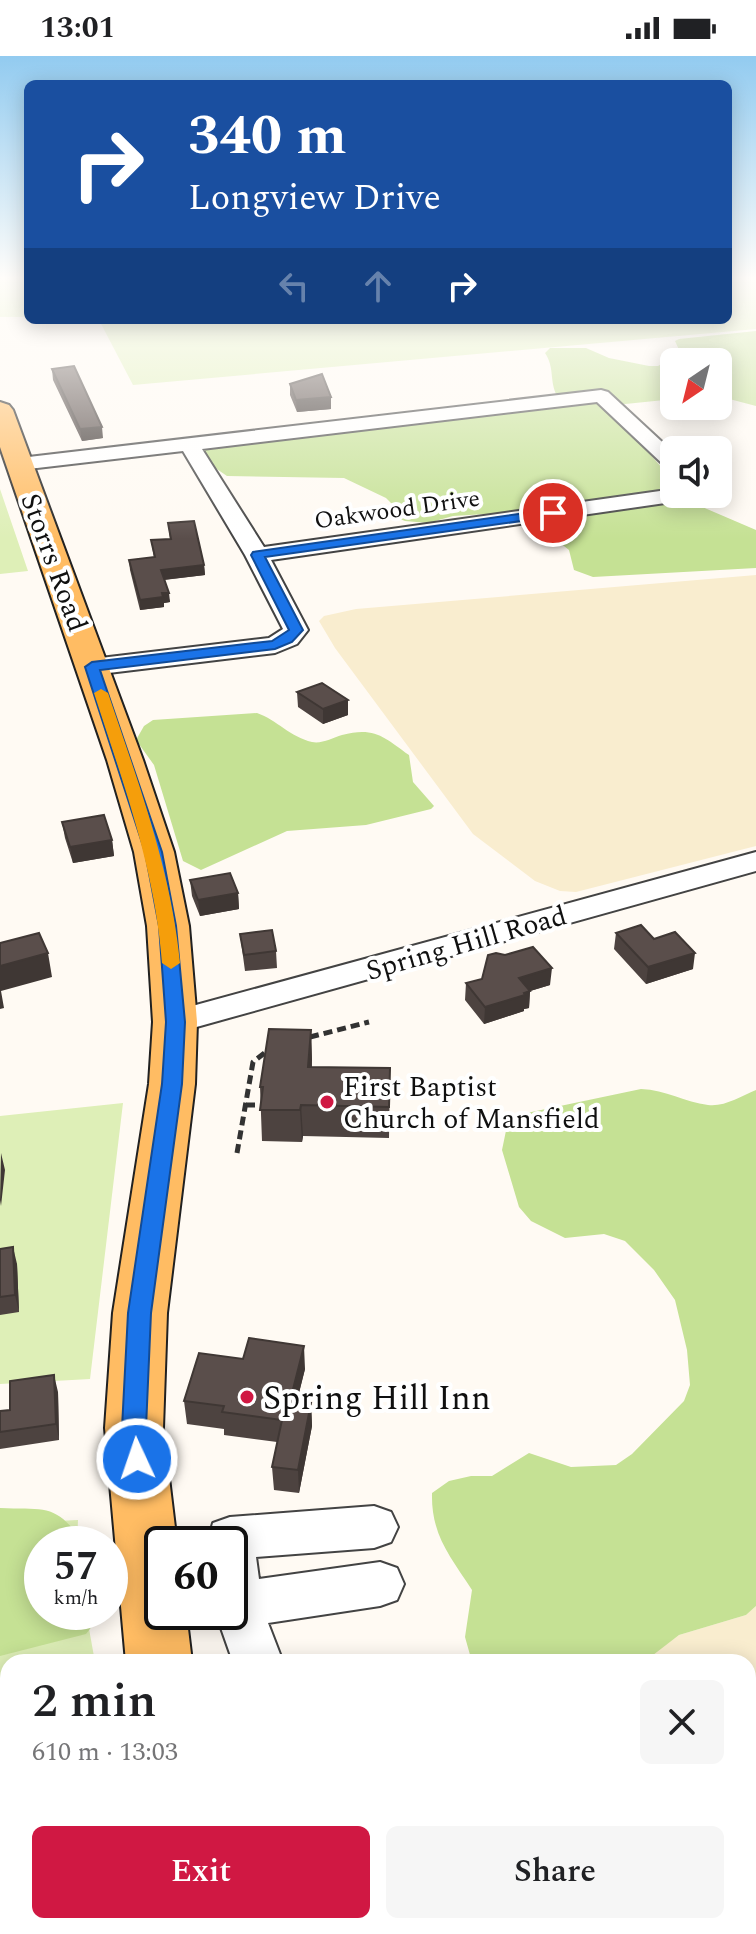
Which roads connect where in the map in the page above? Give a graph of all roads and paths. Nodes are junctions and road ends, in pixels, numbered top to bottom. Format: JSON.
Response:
{"nodes":[{"id":1,"x":0,"y":410,"type":"edge"},
{"id":2,"x":188,"y":443,"type":"junction"},
{"id":3,"x":660,"y":451,"type":"edge"},
{"id":4,"x":20,"y":464,"type":"junction"},
{"id":5,"x":660,"y":498,"type":"edge"},
{"id":6,"x":257,"y":555,"type":"junction"},
{"id":7,"x":92,"y":667,"type":"junction"},
{"id":8,"x":756,"y":861,"type":"edge"},
{"id":9,"x":175,"y":1022,"type":"junction"},
{"id":10,"x":369,"y":1022,"type":"dead end"},
{"id":11,"x":298,"y":1040,"type":"edge"},
{"id":12,"x":268,"y":1050,"type":"edge"},
{"id":13,"x":246,"y":1105,"type":"junction"},
{"id":14,"x":264,"y":1105,"type":"edge"},
{"id":15,"x":237,"y":1153,"type":"dead end"},
{"id":16,"x":164,"y":1526,"type":"edge"},
{"id":17,"x":374,"y":1527,"type":"dead end"},
{"id":18,"x":248,"y":1537,"type":"edge"},
{"id":19,"x":380,"y":1584,"type":"dead end"},
{"id":20,"x":248,"y":1610,"type":"edge"},
{"id":21,"x":208,"y":1630,"type":"edge"},
{"id":22,"x":246,"y":1654,"type":"edge"}],
"edges":[{"from":1,"to":4,"type":"main road","name":"Storrs Road"},
{"from":2,"to":3,"type":"street"},
{"from":2,"to":4,"type":"street"},
{"from":2,"to":6,"type":"street"},
{"from":4,"to":7,"type":"main road","name":"Storrs Road"},
{"from":5,"to":6,"type":"street","name":"Oakwood Drive"},
{"from":6,"to":7,"type":"street"},
{"from":7,"to":9,"type":"main road","name":"Storrs Road"},
{"from":8,"to":9,"type":"street","name":"Spring Hill Road"},
{"from":9,"to":16,"type":"main road","name":"Storrs Road"},
{"from":10,"to":11,"type":"path"},
{"from":12,"to":13,"type":"path"},
{"from":13,"to":14,"type":"path"},
{"from":13,"to":15,"type":"path"},
{"from":17,"to":18,"type":"street"},
{"from":19,"to":20,"type":"street"},
{"from":21,"to":22,"type":"street"}]}
